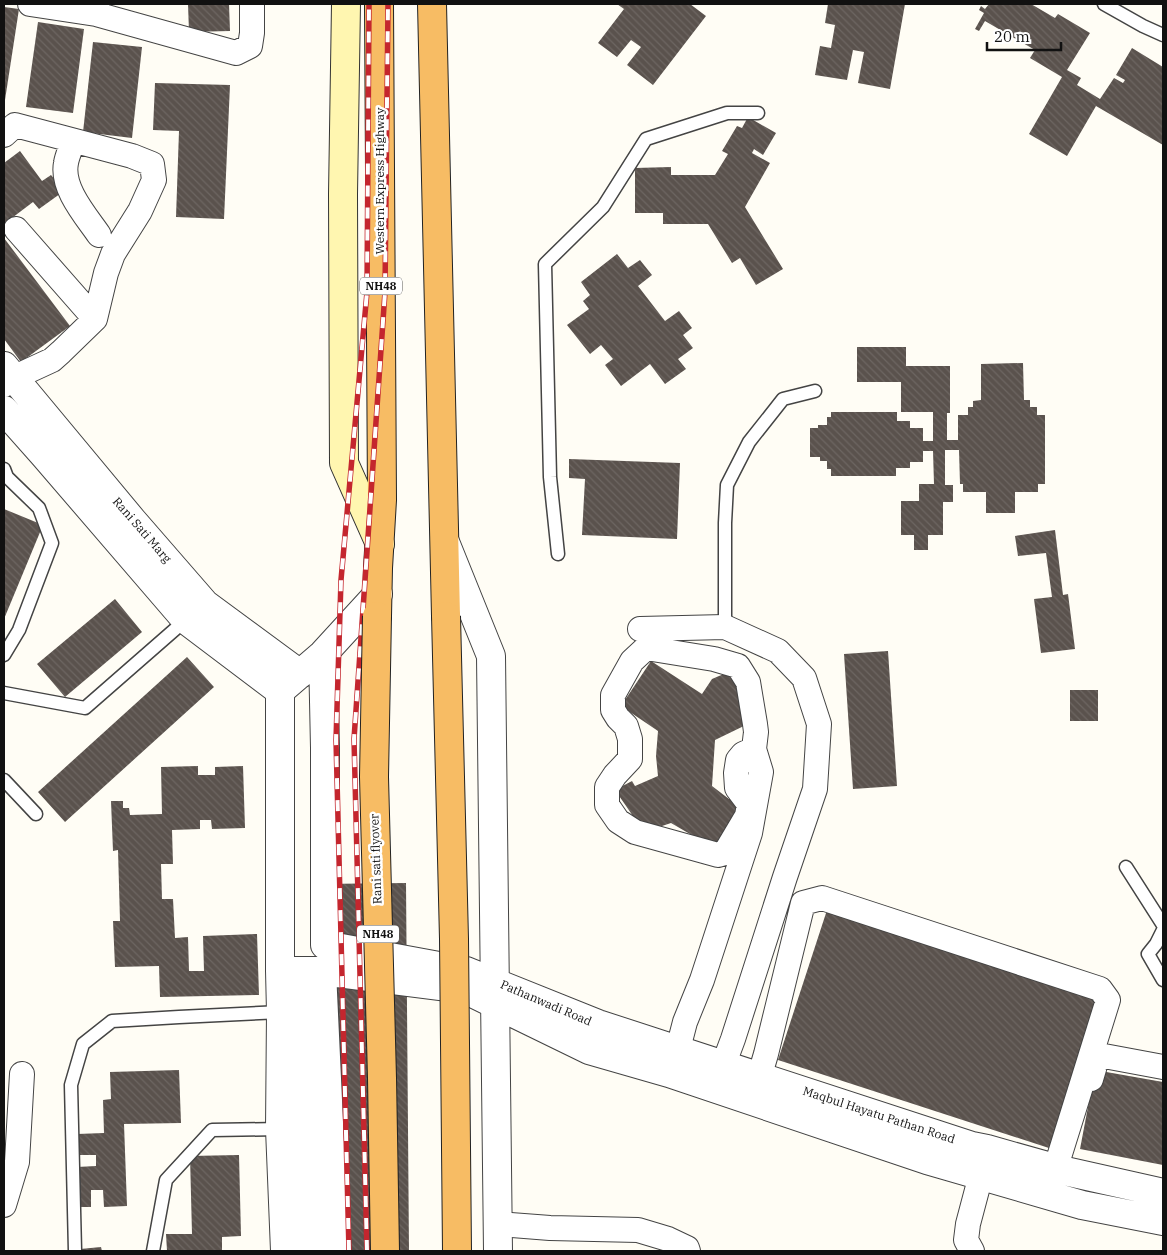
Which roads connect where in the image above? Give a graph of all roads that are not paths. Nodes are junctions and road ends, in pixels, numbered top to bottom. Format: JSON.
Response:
{"nodes":[{"id":1,"x":30,"y":4,"type":"edge"},
{"id":2,"x":252,"y":4,"type":"edge"},
{"id":3,"x":346,"y":4,"type":"edge"},
{"id":4,"x":379,"y":4,"type":"edge"},
{"id":5,"x":432,"y":4,"type":"edge"},
{"id":6,"x":1104,"y":4,"type":"edge"},
{"id":7,"x":96,"y":9,"type":"edge"},
{"id":8,"x":1163,"y":35,"type":"edge"},
{"id":9,"x":758,"y":113,"type":"dead end"},
{"id":10,"x":7,"y":127,"type":"edge"},
{"id":11,"x":73,"y":141,"type":"junction"},
{"id":12,"x":16,"y":229,"type":"dead end"},
{"id":13,"x":99,"y":235,"type":"dead end"},
{"id":14,"x":95,"y":319,"type":"junction"},
{"id":15,"x":7,"y":377,"type":"edge"},
{"id":16,"x":815,"y":391,"type":"dead end"},
{"id":17,"x":4,"y":410,"type":"edge"},
{"id":18,"x":4,"y":469,"type":"edge"},
{"id":19,"x":80,"y":476,"type":"junction"},
{"id":20,"x":444,"y":538,"type":"junction"},
{"id":21,"x":558,"y":554,"type":"dead end"},
{"id":22,"x":378,"y":580,"type":"junction"},
{"id":23,"x":196,"y":612,"type":"junction"},
{"id":24,"x":725,"y":627,"type":"junction"},
{"id":25,"x":640,"y":630,"type":"dead end"},
{"id":26,"x":323,"y":654,"type":"junction"},
{"id":27,"x":4,"y":655,"type":"edge"},
{"id":28,"x":300,"y":674,"type":"junction"},
{"id":29,"x":280,"y":692,"type":"junction"},
{"id":30,"x":4,"y":693,"type":"edge"},
{"id":31,"x":754,"y":750,"type":"junction"},
{"id":32,"x":4,"y":780,"type":"edge"},
{"id":33,"x":36,"y":814,"type":"dead end"},
{"id":34,"x":1126,"y":866,"type":"dead end"},
{"id":35,"x":1163,"y":925,"type":"edge"},
{"id":36,"x":1163,"y":930,"type":"edge"},
{"id":37,"x":302,"y":971,"type":"junction"},
{"id":38,"x":1163,"y":980,"type":"edge"},
{"id":39,"x":494,"y":992,"type":"junction"},
{"id":40,"x":281,"y":1012,"type":"junction"},
{"id":41,"x":598,"y":1024,"type":"joint"},
{"id":42,"x":673,"y":1061,"type":"junction"},
{"id":43,"x":1163,"y":1067,"type":"edge"},
{"id":44,"x":22,"y":1074,"type":"dead end"},
{"id":45,"x":719,"y":1077,"type":"junction"},
{"id":46,"x":756,"y":1088,"type":"junction"},
{"id":47,"x":898,"y":1122,"type":"junction"},
{"id":48,"x":280,"y":1129,"type":"junction"},
{"id":49,"x":888,"y":1146,"type":"junction"},
{"id":50,"x":1060,"y":1169,"type":"junction"},
{"id":51,"x":980,"y":1175,"type":"junction"},
{"id":52,"x":1163,"y":1190,"type":"edge"},
{"id":53,"x":1052,"y":1196,"type":"junction"},
{"id":54,"x":4,"y":1205,"type":"edge"},
{"id":55,"x":1163,"y":1221,"type":"edge"},
{"id":56,"x":498,"y":1224,"type":"junction"},
{"id":57,"x":75,"y":1251,"type":"edge"},
{"id":58,"x":153,"y":1251,"type":"edge"},
{"id":59,"x":285,"y":1251,"type":"edge"},
{"id":60,"x":309,"y":1251,"type":"edge"},
{"id":61,"x":335,"y":1251,"type":"edge"},
{"id":62,"x":385,"y":1251,"type":"edge"},
{"id":63,"x":457,"y":1251,"type":"edge"},
{"id":64,"x":498,"y":1251,"type":"edge"},
{"id":65,"x":688,"y":1251,"type":"edge"},
{"id":66,"x":972,"y":1251,"type":"edge"}],
"edges":[{"from":1,"to":7,"type":"street"},
{"from":2,"to":7,"type":"street"},
{"from":3,"to":22,"type":"main road"},
{"from":4,"to":22,"type":"highway","name":"Western Express Highway","number":"NH48"},
{"from":5,"to":20,"type":"highway"},
{"from":6,"to":8,"type":"lane"},
{"from":9,"to":21,"type":"lane"},
{"from":10,"to":11,"type":"street"},
{"from":11,"to":13,"type":"street"},
{"from":11,"to":14,"type":"street"},
{"from":12,"to":14,"type":"street"},
{"from":14,"to":15,"type":"street"},
{"from":15,"to":19,"type":"street","name":"Rani Sati Marg"},
{"from":16,"to":24,"type":"lane"},
{"from":17,"to":19,"type":"street","name":"Rani Sati Marg"},
{"from":18,"to":27,"type":"lane"},
{"from":19,"to":23,"type":"street","name":"Rani Sati Marg"},
{"from":20,"to":39,"type":"street"},
{"from":20,"to":63,"type":"highway","bridge":true},
{"from":22,"to":26,"type":"street"},
{"from":22,"to":62,"type":"highway","name":"Rani sati flyover","number":"NH48","bridge":true},
{"from":23,"to":28,"type":"street","name":"Rani Sati Marg"},
{"from":23,"to":29,"type":"street","name":"Rani Sati Marg"},
{"from":23,"to":30,"type":"lane"},
{"from":24,"to":25,"type":"street"},
{"from":24,"to":45,"type":"street"},
{"from":26,"to":28,"type":"street"},
{"from":26,"to":39,"type":"street"},
{"from":28,"to":29,"type":"street"},
{"from":29,"to":37,"type":"street"},
{"from":31,"to":31,"type":"street"},
{"from":31,"to":42,"type":"street"},
{"from":32,"to":33,"type":"lane"},
{"from":34,"to":35,"type":"lane"},
{"from":36,"to":38,"type":"lane"},
{"from":37,"to":39,"type":"street"},
{"from":37,"to":40,"type":"street"},
{"from":37,"to":60,"type":"street"},
{"from":37,"to":61,"type":"street"},
{"from":39,"to":41,"type":"street","name":"Pathanwadi Road"},
{"from":39,"to":42,"type":"street","name":"Pathanwadi Road"},
{"from":39,"to":56,"type":"street"},
{"from":40,"to":48,"type":"street"},
{"from":40,"to":57,"type":"lane"},
{"from":41,"to":42,"type":"street","name":"Maqbul Hayatu Pathan Road"},
{"from":42,"to":45,"type":"street","name":"Maqbul Hayatu Pathan Road"},
{"from":43,"to":50,"type":"street"},
{"from":44,"to":54,"type":"street"},
{"from":45,"to":46,"type":"street","name":"Maqbul Hayatu Pathan Road"},
{"from":46,"to":47,"type":"street","name":"Maqbul Hayatu Pathan Road"},
{"from":46,"to":49,"type":"street"},
{"from":46,"to":50,"type":"street"},
{"from":47,"to":49,"type":"street"},
{"from":47,"to":50,"type":"street","name":"Maqbul Hayatu Pathan Road"},
{"from":48,"to":58,"type":"lane"},
{"from":48,"to":59,"type":"street"},
{"from":49,"to":51,"type":"street"},
{"from":50,"to":52,"type":"street","name":"Maqbul Hayatu Pathan Road"},
{"from":50,"to":53,"type":"street"},
{"from":51,"to":53,"type":"street"},
{"from":51,"to":66,"type":"street"},
{"from":53,"to":55,"type":"street"},
{"from":56,"to":64,"type":"street"},
{"from":56,"to":65,"type":"street"}]}
